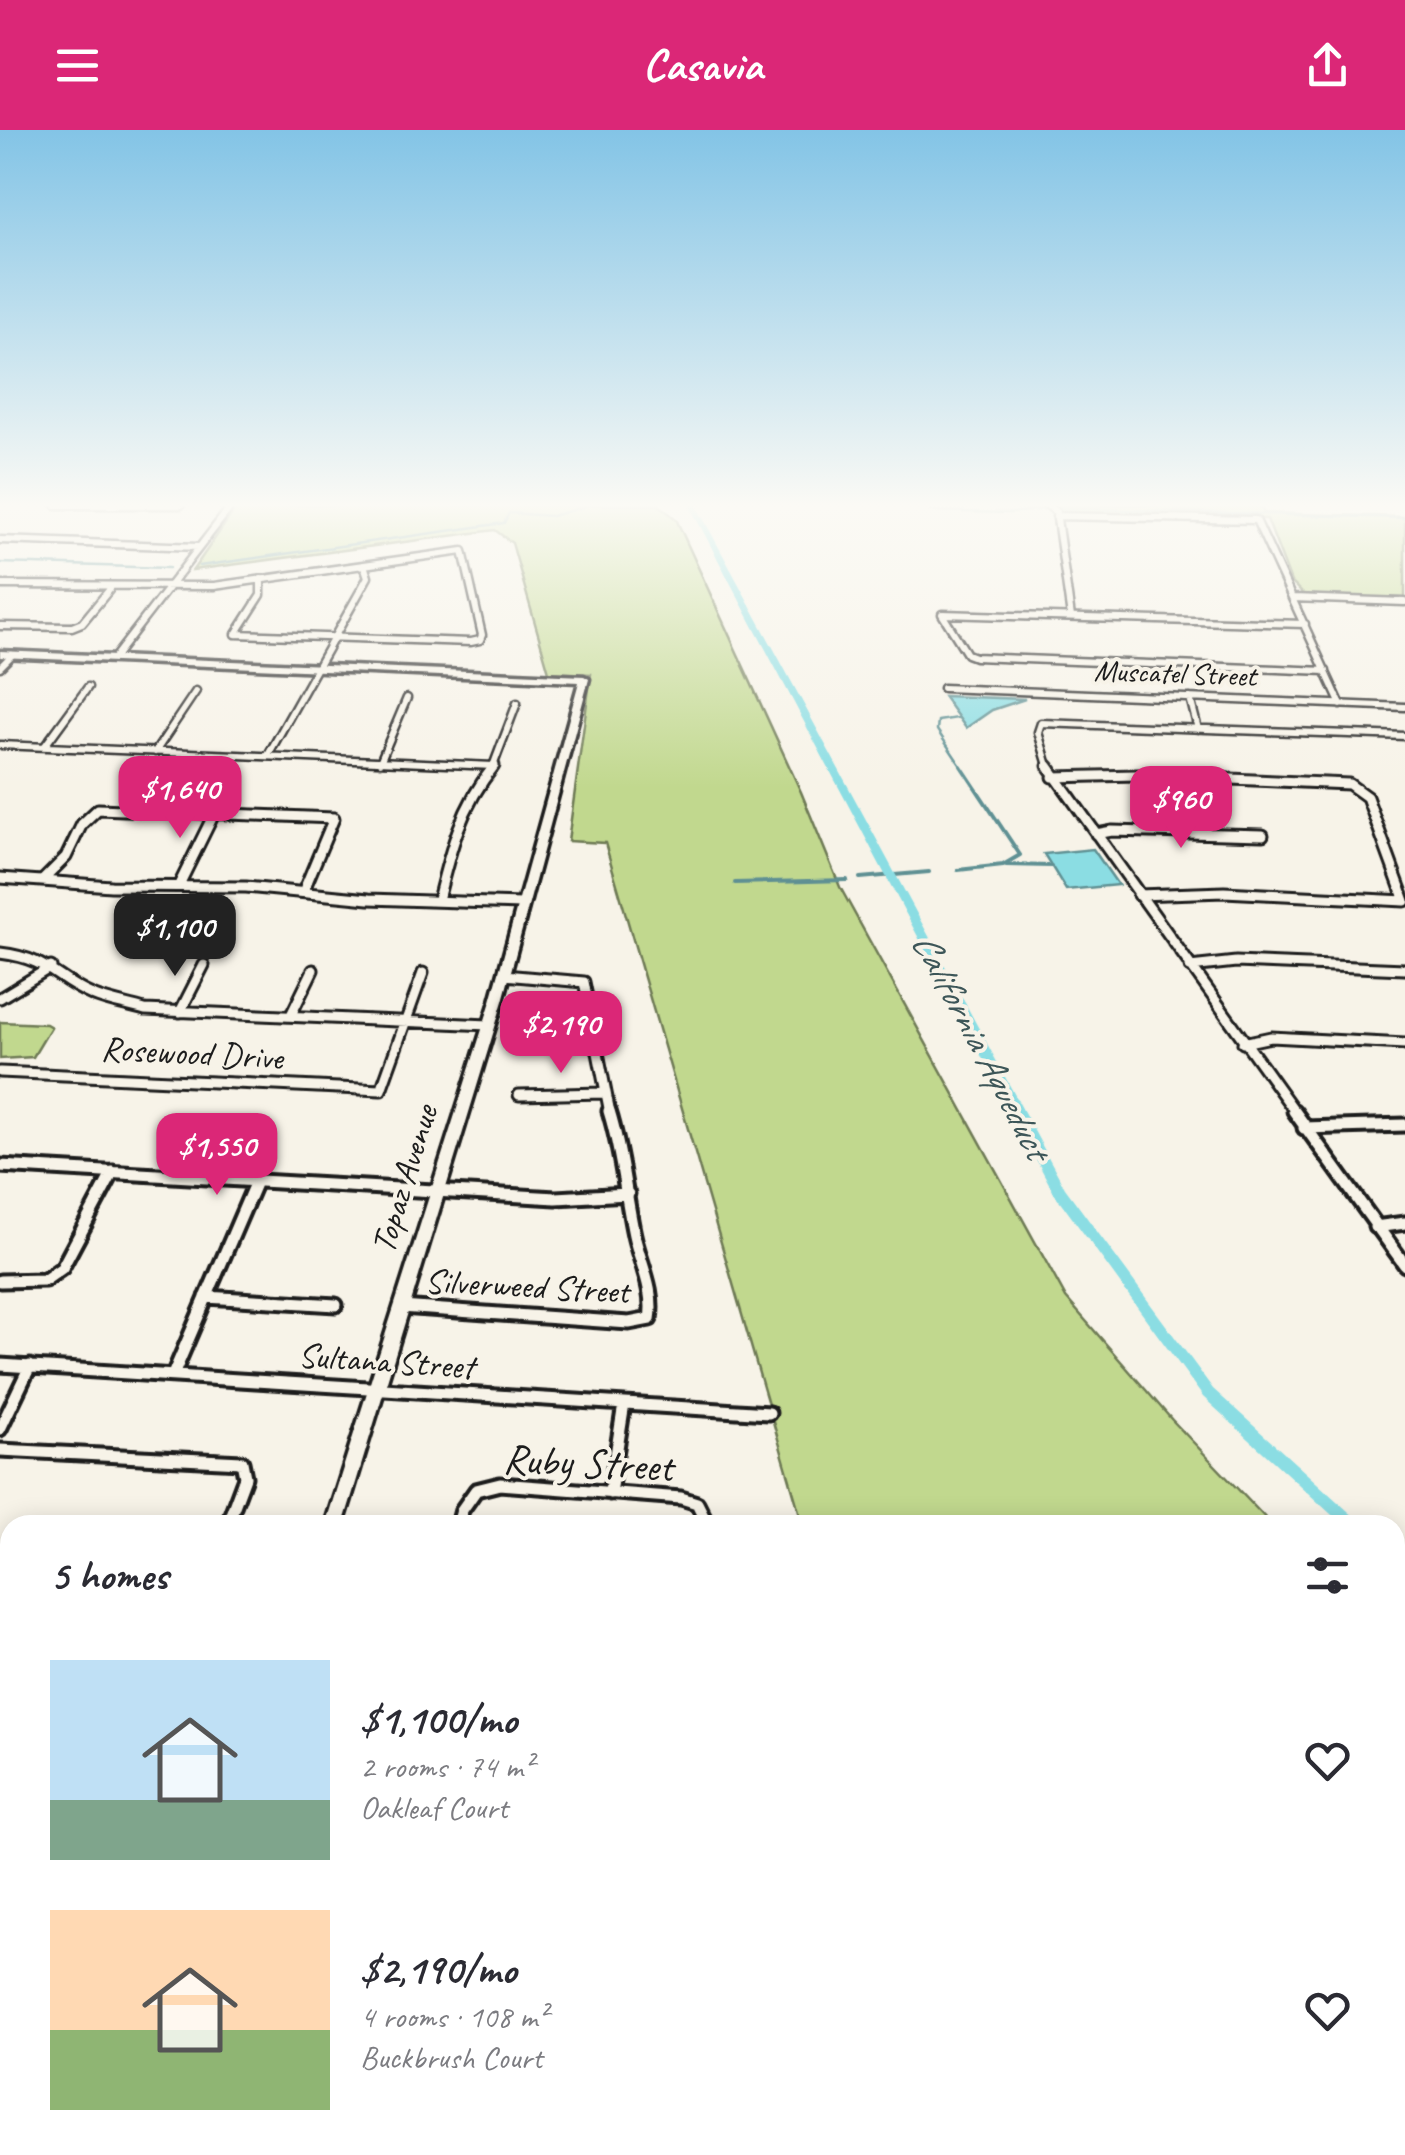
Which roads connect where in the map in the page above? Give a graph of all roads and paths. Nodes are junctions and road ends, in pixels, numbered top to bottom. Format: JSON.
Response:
{"nodes":[{"id":1,"x":101,"y":600,"type":"edge"},
{"id":2,"x":159,"y":600,"type":"edge"},
{"id":3,"x":258,"y":600,"type":"edge"},
{"id":4,"x":356,"y":600,"type":"edge"},
{"id":5,"x":474,"y":600,"type":"edge"},
{"id":6,"x":1068,"y":600,"type":"edge"},
{"id":7,"x":1294,"y":600,"type":"edge"},
{"id":8,"x":1335,"y":600,"type":"edge"},
{"id":9,"x":1405,"y":602,"type":"edge"},
{"id":10,"x":1071,"y":617,"type":"junction"},
{"id":11,"x":1305,"y":624,"type":"junction"},
{"id":12,"x":0,"y":626,"type":"edge"},
{"id":13,"x":334,"y":638,"type":"junction"},
{"id":14,"x":6,"y":654,"type":"edge"},
{"id":15,"x":114,"y":658,"type":"junction"},
{"id":16,"x":318,"y":666,"type":"junction"},
{"id":17,"x":0,"y":667,"type":"edge"},
{"id":18,"x":1326,"y":670,"type":"junction"},
{"id":19,"x":584,"y":679,"type":"joint"},
{"id":20,"x":88,"y":688,"type":"dead end"},
{"id":21,"x":944,"y":688,"type":"dead end"},
{"id":22,"x":196,"y":690,"type":"dead end"},
{"id":23,"x":407,"y":698,"type":"dead end"},
{"id":24,"x":1190,"y":698,"type":"junction"},
{"id":25,"x":517,"y":703,"type":"dead end"},
{"id":26,"x":1341,"y":705,"type":"junction"},
{"id":27,"x":1405,"y":707,"type":"edge"},
{"id":28,"x":1198,"y":729,"type":"junction"},
{"id":29,"x":1405,"y":736,"type":"edge"},
{"id":30,"x":0,"y":746,"type":"edge"},
{"id":31,"x":44,"y":747,"type":"junction"},
{"id":32,"x":155,"y":752,"type":"junction"},
{"id":33,"x":268,"y":756,"type":"junction"},
{"id":34,"x":380,"y":762,"type":"junction"},
{"id":35,"x":494,"y":766,"type":"junction"},
{"id":36,"x":1052,"y":777,"type":"junction"},
{"id":37,"x":214,"y":812,"type":"junction"},
{"id":38,"x":1096,"y":834,"type":"junction"},
{"id":39,"x":1263,"y":835,"type":"dead end"},
{"id":40,"x":0,"y":878,"type":"edge"},
{"id":41,"x":42,"y":880,"type":"junction"},
{"id":42,"x":179,"y":886,"type":"junction"},
{"id":43,"x":303,"y":892,"type":"junction"},
{"id":44,"x":1138,"y":895,"type":"junction"},
{"id":45,"x":438,"y":900,"type":"junction"},
{"id":46,"x":1405,"y":900,"type":"edge"},
{"id":47,"x":522,"y":904,"type":"junction"},
{"id":48,"x":0,"y":953,"type":"edge"},
{"id":49,"x":204,"y":965,"type":"dead end"},
{"id":50,"x":50,"y":967,"type":"junction"},
{"id":51,"x":1190,"y":967,"type":"junction"},
{"id":52,"x":1405,"y":969,"type":"edge"},
{"id":53,"x":313,"y":970,"type":"dead end"},
{"id":54,"x":423,"y":974,"type":"dead end"},
{"id":55,"x":504,"y":975,"type":"junction"},
{"id":56,"x":0,"y":998,"type":"edge"},
{"id":57,"x":180,"y":1012,"type":"junction"},
{"id":58,"x":291,"y":1016,"type":"junction"},
{"id":59,"x":407,"y":1023,"type":"junction"},
{"id":60,"x":489,"y":1025,"type":"junction"},
{"id":61,"x":1243,"y":1043,"type":"junction"},
{"id":62,"x":1405,"y":1044,"type":"edge"},
{"id":63,"x":0,"y":1072,"type":"edge"},
{"id":64,"x":604,"y":1093,"type":"junction"},
{"id":65,"x":519,"y":1095,"type":"dead end"},
{"id":66,"x":1405,"y":1126,"type":"edge"},
{"id":67,"x":1304,"y":1128,"type":"junction"},
{"id":68,"x":0,"y":1166,"type":"edge"},
{"id":69,"x":112,"y":1172,"type":"junction"},
{"id":70,"x":257,"y":1180,"type":"junction"},
{"id":71,"x":436,"y":1189,"type":"junction"},
{"id":72,"x":628,"y":1194,"type":"junction"},
{"id":73,"x":1405,"y":1223,"type":"edge"},
{"id":74,"x":1375,"y":1227,"type":"junction"},
{"id":75,"x":1405,"y":1265,"type":"edge"},
{"id":76,"x":0,"y":1281,"type":"edge"},
{"id":77,"x":206,"y":1297,"type":"junction"},
{"id":78,"x":336,"y":1305,"type":"dead end"},
{"id":79,"x":400,"y":1307,"type":"junction"},
{"id":80,"x":0,"y":1365,"type":"edge"},
{"id":81,"x":30,"y":1366,"type":"junction"},
{"id":82,"x":173,"y":1375,"type":"junction"},
{"id":83,"x":375,"y":1388,"type":"junction"},
{"id":84,"x":624,"y":1404,"type":"junction"},
{"id":85,"x":769,"y":1413,"type":"dead end"},
{"id":86,"x":0,"y":1429,"type":"edge"},
{"id":87,"x":0,"y":1450,"type":"edge"},
{"id":88,"x":610,"y":1493,"type":"junction"},
{"id":89,"x":230,"y":1515,"type":"edge"},
{"id":90,"x":337,"y":1515,"type":"edge"},
{"id":91,"x":461,"y":1515,"type":"edge"},
{"id":92,"x":703,"y":1515,"type":"edge"}],
"edges":[{"from":1,"to":12,"type":"street"},
{"from":2,"to":15,"type":"street"},
{"from":3,"to":13,"type":"street"},
{"from":4,"to":13,"type":"street"},
{"from":5,"to":13,"type":"street"},
{"from":6,"to":10,"type":"street"},
{"from":7,"to":11,"type":"street"},
{"from":8,"to":9,"type":"street"},
{"from":10,"to":11,"type":"street"},
{"from":10,"to":18,"type":"street"},
{"from":11,"to":18,"type":"street"},
{"from":13,"to":16,"type":"street"},
{"from":14,"to":15,"type":"street"},
{"from":14,"to":17,"type":"street"},
{"from":15,"to":16,"type":"street"},
{"from":16,"to":19,"type":"street"},
{"from":16,"to":33,"type":"street"},
{"from":18,"to":26,"type":"street"},
{"from":19,"to":47,"type":"street","name":"Topaz Avenue"},
{"from":20,"to":31,"type":"street"},
{"from":21,"to":24,"type":"street","name":"Muscatel Street"},
{"from":22,"to":32,"type":"street"},
{"from":23,"to":34,"type":"street"},
{"from":24,"to":26,"type":"street","name":"Muscatel Street"},
{"from":24,"to":28,"type":"street"},
{"from":25,"to":35,"type":"street"},
{"from":26,"to":27,"type":"street","name":"Muscatel Street"},
{"from":28,"to":29,"type":"street"},
{"from":28,"to":36,"type":"street"},
{"from":30,"to":31,"type":"street"},
{"from":31,"to":32,"type":"street"},
{"from":32,"to":33,"type":"street"},
{"from":33,"to":34,"type":"street"},
{"from":34,"to":35,"type":"street"},
{"from":35,"to":45,"type":"street"},
{"from":36,"to":38,"type":"street"},
{"from":36,"to":46,"type":"street"},
{"from":37,"to":41,"type":"street"},
{"from":37,"to":42,"type":"street"},
{"from":37,"to":43,"type":"street"},
{"from":38,"to":39,"type":"street"},
{"from":38,"to":44,"type":"street"},
{"from":40,"to":41,"type":"street"},
{"from":41,"to":42,"type":"street"},
{"from":42,"to":43,"type":"street"},
{"from":43,"to":45,"type":"street"},
{"from":44,"to":46,"type":"street"},
{"from":44,"to":51,"type":"street"},
{"from":45,"to":47,"type":"street"},
{"from":47,"to":55,"type":"street","name":"Topaz Avenue"},
{"from":48,"to":50,"type":"street"},
{"from":49,"to":57,"type":"street"},
{"from":50,"to":56,"type":"street"},
{"from":50,"to":57,"type":"street"},
{"from":51,"to":52,"type":"street"},
{"from":51,"to":61,"type":"street"},
{"from":53,"to":58,"type":"street"},
{"from":54,"to":59,"type":"street"},
{"from":55,"to":60,"type":"street","name":"Topaz Avenue"},
{"from":55,"to":64,"type":"street"},
{"from":57,"to":58,"type":"street"},
{"from":58,"to":59,"type":"street"},
{"from":59,"to":60,"type":"street"},
{"from":59,"to":63,"type":"street","name":"Rosewood Drive"},
{"from":60,"to":71,"type":"street","name":"Topaz Avenue"},
{"from":61,"to":62,"type":"street"},
{"from":61,"to":67,"type":"street"},
{"from":64,"to":65,"type":"street"},
{"from":64,"to":72,"type":"street"},
{"from":66,"to":67,"type":"street"},
{"from":67,"to":74,"type":"street"},
{"from":68,"to":69,"type":"street"},
{"from":69,"to":70,"type":"street"},
{"from":69,"to":76,"type":"street"},
{"from":70,"to":71,"type":"street"},
{"from":70,"to":77,"type":"street"},
{"from":71,"to":72,"type":"street"},
{"from":71,"to":79,"type":"street","name":"Topaz Avenue"},
{"from":72,"to":79,"type":"street","name":"Silverweed Street"},
{"from":73,"to":74,"type":"street"},
{"from":74,"to":75,"type":"street"},
{"from":77,"to":78,"type":"street"},
{"from":77,"to":82,"type":"street"},
{"from":79,"to":83,"type":"street","name":"Topaz Avenue"},
{"from":80,"to":81,"type":"street","name":"Sultana Street"},
{"from":81,"to":82,"type":"street","name":"Sultana Street"},
{"from":81,"to":86,"type":"street"},
{"from":82,"to":83,"type":"street","name":"Sultana Street"},
{"from":83,"to":84,"type":"street","name":"Sultana Street"},
{"from":83,"to":90,"type":"street","name":"Topaz Avenue"},
{"from":84,"to":85,"type":"street","name":"Sultana Street"},
{"from":84,"to":88,"type":"street"},
{"from":87,"to":89,"type":"street"},
{"from":88,"to":91,"type":"street","name":"Ruby Street"},
{"from":88,"to":92,"type":"street","name":"Ruby Street"}]}
